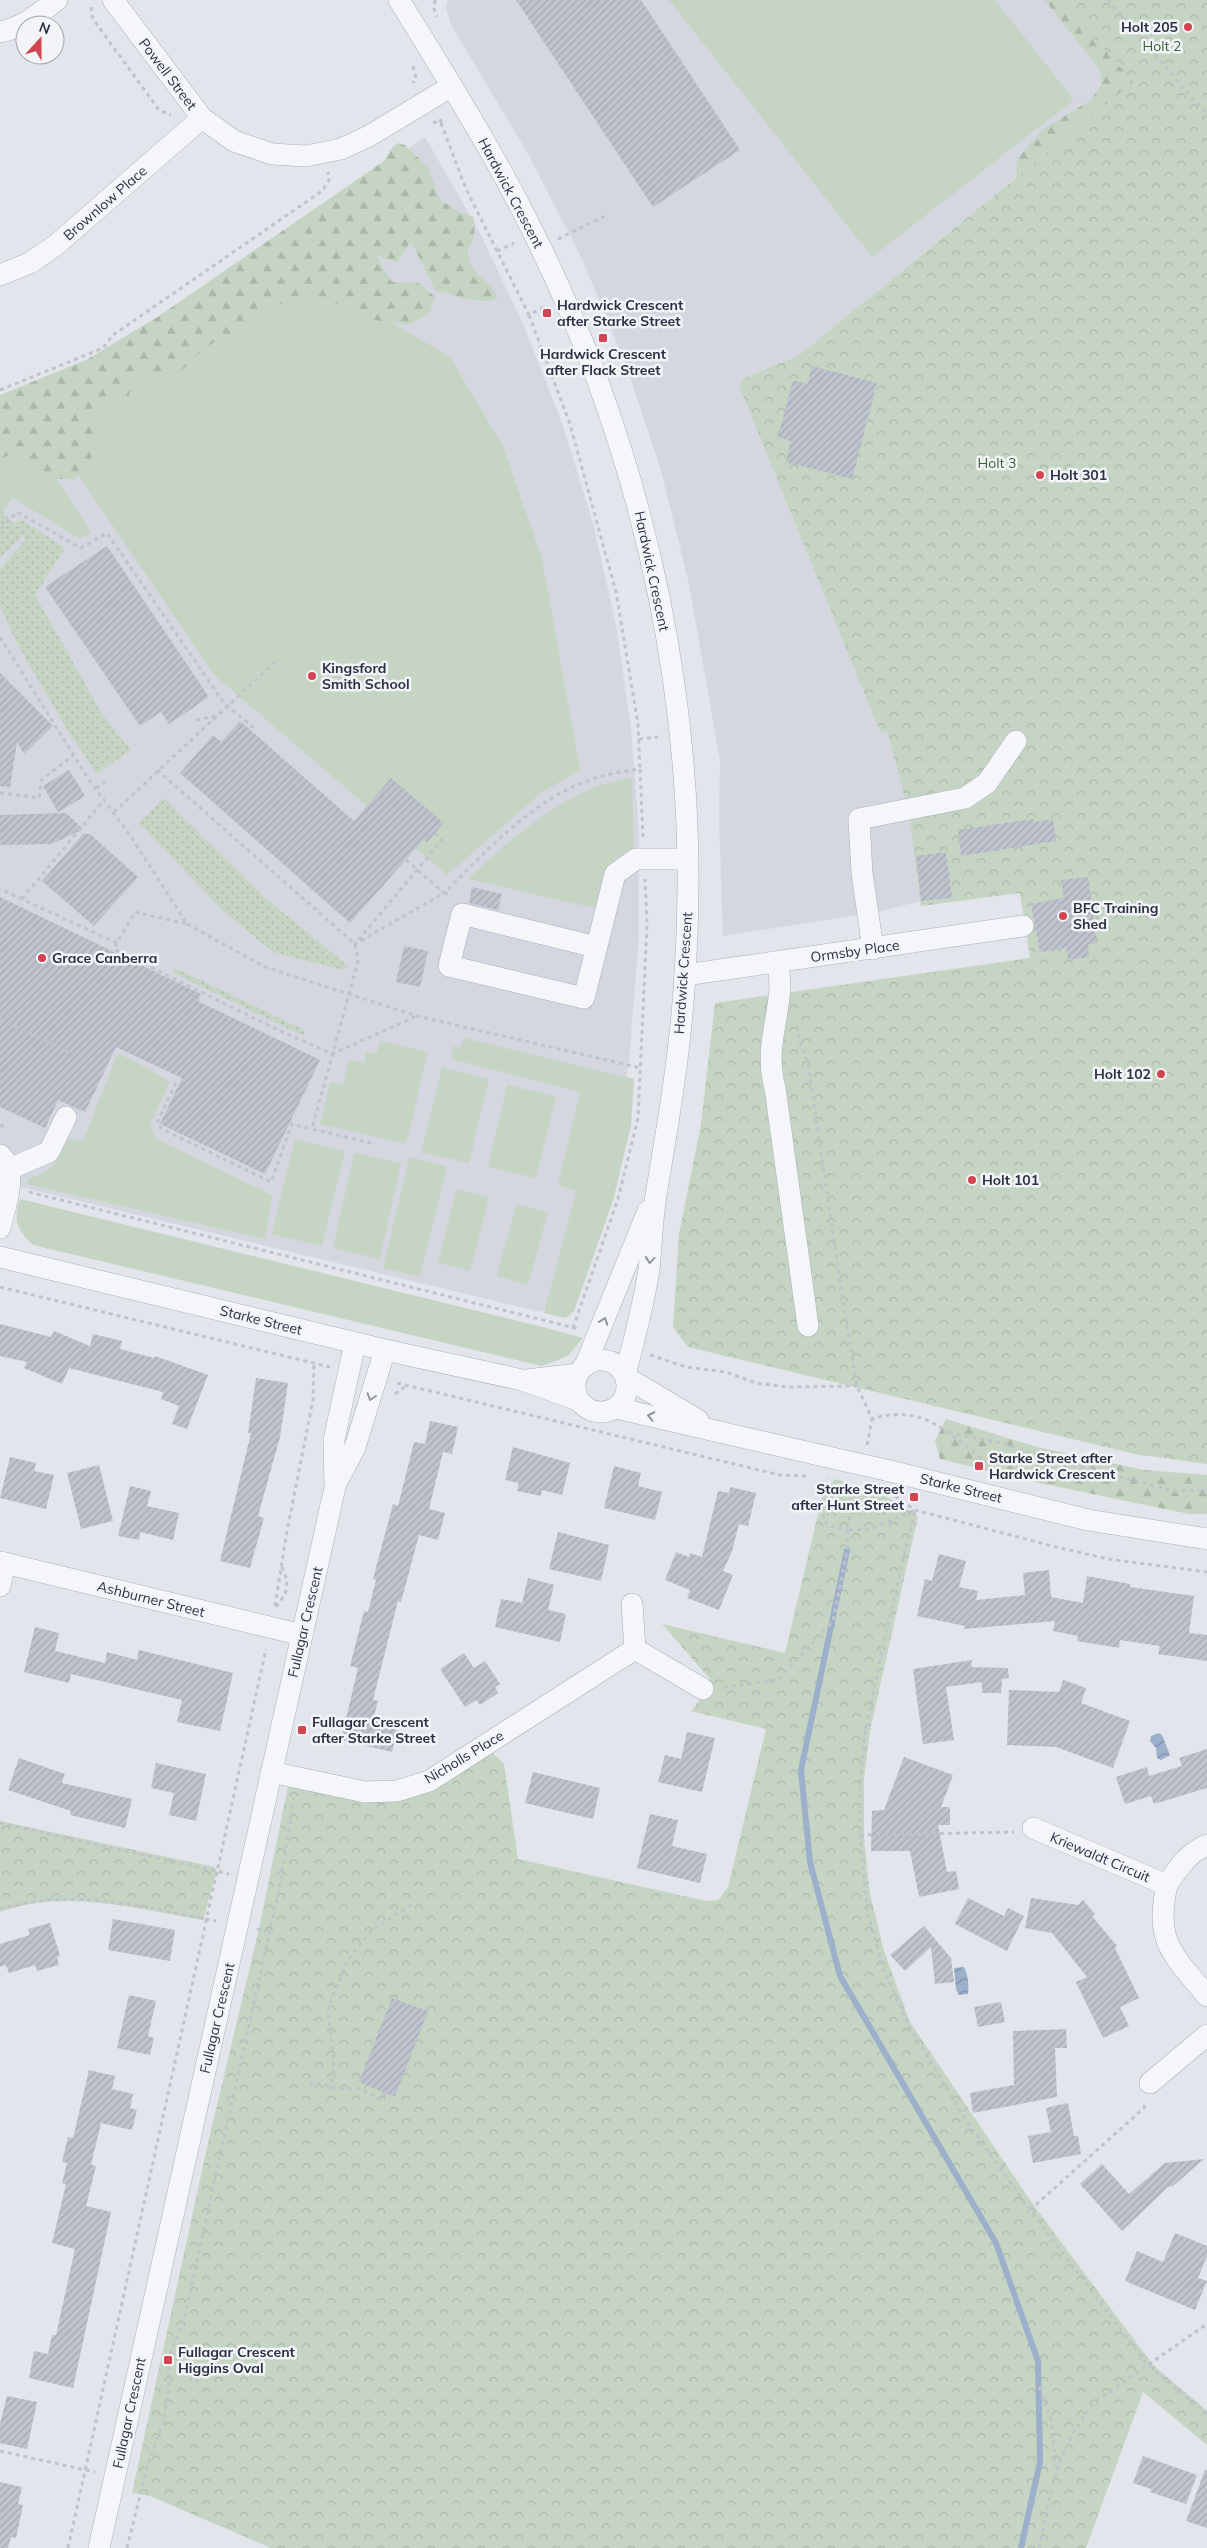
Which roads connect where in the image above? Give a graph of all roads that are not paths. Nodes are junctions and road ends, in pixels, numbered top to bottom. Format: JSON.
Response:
{"nodes":[{"id":1,"x":57,"y":0,"type":"edge"},
{"id":2,"x":113,"y":0,"type":"edge"},
{"id":3,"x":399,"y":0,"type":"edge"},
{"id":4,"x":0,"y":32,"type":"edge"},
{"id":5,"x":452,"y":86,"type":"junction"},
{"id":6,"x":202,"y":118,"type":"junction"},
{"id":7,"x":0,"y":275,"type":"edge"},
{"id":8,"x":1016,"y":741,"type":"dead end"},
{"id":9,"x":688,"y":859,"type":"junction"},
{"id":10,"x":1023,"y":926,"type":"dead end"},
{"id":11,"x":596,"y":946,"type":"junction"},
{"id":12,"x":873,"y":949,"type":"junction"},
{"id":13,"x":778,"y":962,"type":"junction"},
{"id":14,"x":685,"y":975,"type":"junction"},
{"id":15,"x":66,"y":1117,"type":"dead end"},
{"id":16,"x":6,"y":1171,"type":"edge"},
{"id":17,"x":656,"y":1194,"type":"junction"},
{"id":18,"x":0,"y":1228,"type":"edge"},
{"id":19,"x":0,"y":1257,"type":"edge"},
{"id":20,"x":808,"y":1326,"type":"dead end"},
{"id":21,"x":356,"y":1343,"type":"junction"},
{"id":22,"x":384,"y":1350,"type":"junction"},
{"id":23,"x":582,"y":1370,"type":"junction"},
{"id":24,"x":626,"y":1376,"type":"junction"},
{"id":25,"x":522,"y":1380,"type":"junction"},
{"id":26,"x":578,"y":1400,"type":"junction"},
{"id":27,"x":616,"y":1408,"type":"junction"},
{"id":28,"x":715,"y":1430,"type":"junction"},
{"id":29,"x":335,"y":1487,"type":"junction"},
{"id":30,"x":1207,"y":1539,"type":"edge"},
{"id":31,"x":3,"y":1563,"type":"edge"},
{"id":32,"x":0,"y":1586,"type":"edge"},
{"id":33,"x":632,"y":1604,"type":"dead end"},
{"id":34,"x":302,"y":1635,"type":"junction"},
{"id":35,"x":635,"y":1649,"type":"junction"},
{"id":36,"x":704,"y":1689,"type":"road end"},
{"id":37,"x":272,"y":1772,"type":"junction"},
{"id":38,"x":1033,"y":1828,"type":"road end"},
{"id":39,"x":1207,"y":1845,"type":"edge"},
{"id":40,"x":1167,"y":1885,"type":"junction"},
{"id":41,"x":1207,"y":1996,"type":"edge"},
{"id":42,"x":1207,"y":2035,"type":"edge"},
{"id":43,"x":1150,"y":2083,"type":"road end"},
{"id":44,"x":99,"y":2548,"type":"edge"}],
"edges":[{"from":1,"to":4,"type":"street"},
{"from":2,"to":6,"type":"street","name":"Powell Street"},
{"from":3,"to":5,"type":"street","name":"Hardwick Crescent"},
{"from":5,"to":6,"type":"street","name":"Powell Street"},
{"from":5,"to":9,"type":"street","name":"Hardwick Crescent"},
{"from":6,"to":7,"type":"street","name":"Brownlow Place"},
{"from":8,"to":12,"type":"street"},
{"from":9,"to":11,"type":"street"},
{"from":9,"to":14,"type":"street","name":"Hardwick Crescent"},
{"from":10,"to":12,"type":"street","name":"Ormsby Place"},
{"from":11,"to":11,"type":"street"},
{"from":12,"to":13,"type":"street","name":"Ormsby Place"},
{"from":13,"to":14,"type":"street","name":"Ormsby Place"},
{"from":13,"to":20,"type":"street"},
{"from":14,"to":17,"type":"street","name":"Hardwick Crescent"},
{"from":15,"to":16,"type":"street"},
{"from":16,"to":18,"type":"street"},
{"from":23,"to":17,"type":"street","name":"Hardwick Crescent","one_way":true},
{"from":17,"to":24,"type":"street","name":"Hardwick Crescent","one_way":true},
{"from":19,"to":21,"type":"street","name":"Starke Street"},
{"from":21,"to":22,"type":"street","name":"Starke Street"},
{"from":21,"to":29,"type":"street","name":"Fullagar Crescent"},
{"from":22,"to":25,"type":"street","name":"Starke Street"},
{"from":22,"to":29,"type":"street","name":"Fullagar Crescent","one_way":true},
{"from":23,"to":24,"type":"street"},
{"from":23,"to":25,"type":"street","name":"Starke Street"},
{"from":23,"to":26,"type":"street"},
{"from":24,"to":27,"type":"street"},
{"from":24,"to":28,"type":"street","name":"Starke Street"},
{"from":25,"to":26,"type":"street","name":"Starke Street"},
{"from":26,"to":27,"type":"street"},
{"from":28,"to":27,"type":"street","name":"Starke Street","one_way":true},
{"from":28,"to":30,"type":"street","name":"Starke Street","bridge":true},
{"from":29,"to":34,"type":"street","name":"Fullagar Crescent"},
{"from":31,"to":32,"type":"street"},
{"from":31,"to":34,"type":"street","name":"Ashburner Street"},
{"from":33,"to":35,"type":"street"},
{"from":34,"to":37,"type":"street","name":"Fullagar Crescent"},
{"from":35,"to":36,"type":"street"},
{"from":35,"to":37,"type":"street","name":"Nicholls Place"},
{"from":37,"to":44,"type":"street","name":"Fullagar Crescent"},
{"from":38,"to":40,"type":"street","name":"Kriewaldt Circuit"},
{"from":39,"to":40,"type":"street","name":"Kriewaldt Circuit"},
{"from":40,"to":41,"type":"street","name":"Kriewaldt Circuit"},
{"from":42,"to":43,"type":"street"}]}
